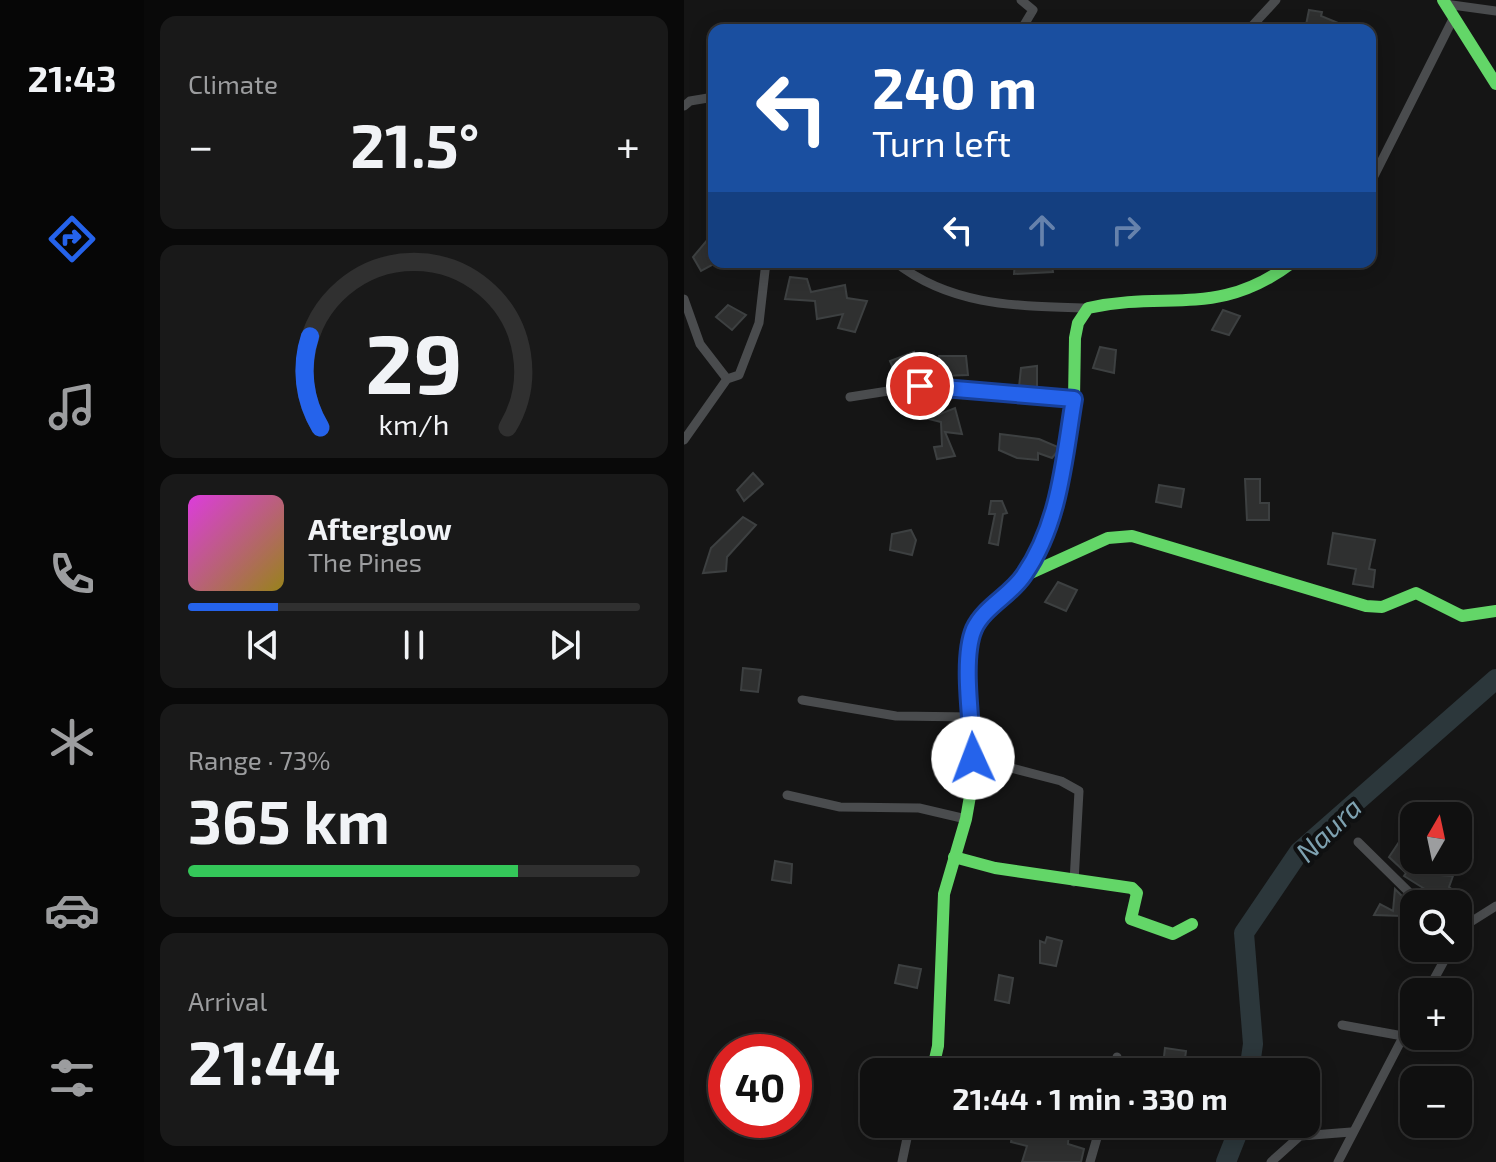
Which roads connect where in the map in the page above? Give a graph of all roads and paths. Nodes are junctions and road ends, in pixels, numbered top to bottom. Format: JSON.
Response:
{"nodes":[{"id":1,"x":1021,"y":0,"type":"edge"},
{"id":2,"x":1276,"y":0,"type":"edge"},
{"id":3,"x":1444,"y":2,"type":"edge"},
{"id":4,"x":1496,"y":11,"type":"edge"},
{"id":5,"x":1454,"y":17,"type":"junction"},
{"id":6,"x":1025,"y":24,"type":"edge"},
{"id":7,"x":1254,"y":24,"type":"edge"},
{"id":8,"x":1496,"y":84,"type":"edge"},
{"id":9,"x":708,"y":98,"type":"edge"},
{"id":10,"x":684,"y":106,"type":"edge"},
{"id":11,"x":1376,"y":172,"type":"edge"},
{"id":12,"x":766,"y":268,"type":"edge"},
{"id":13,"x":906,"y":268,"type":"edge"},
{"id":14,"x":1284,"y":268,"type":"edge"},
{"id":15,"x":684,"y":299,"type":"edge"},
{"id":16,"x":1088,"y":308,"type":"junction"},
{"id":17,"x":727,"y":379,"type":"junction"},
{"id":18,"x":850,"y":397,"type":"dead end"},
{"id":19,"x":1074,"y":399,"type":"junction"},
{"id":20,"x":684,"y":440,"type":"edge"},
{"id":21,"x":1024,"y":576,"type":"junction"},
{"id":22,"x":1496,"y":611,"type":"edge"},
{"id":23,"x":802,"y":700,"type":"dead end"},
{"id":24,"x":972,"y":717,"type":"junction"},
{"id":25,"x":973,"y":758,"type":"junction"},
{"id":26,"x":787,"y":795,"type":"dead end"},
{"id":27,"x":966,"y":819,"type":"junction"},
{"id":28,"x":1358,"y":842,"type":"dead end"},
{"id":29,"x":954,"y":857,"type":"junction"},
{"id":30,"x":1074,"y":882,"type":"junction"},
{"id":31,"x":1407,"y":890,"type":"edge"},
{"id":32,"x":1496,"y":906,"type":"edge"},
{"id":33,"x":1472,"y":921,"type":"edge"},
{"id":34,"x":1192,"y":924,"type":"dead end"},
{"id":35,"x":1342,"y":1025,"type":"dead end"},
{"id":36,"x":1400,"y":1035,"type":"edge"},
{"id":37,"x":1400,"y":1042,"type":"edge"},
{"id":38,"x":935,"y":1058,"type":"edge"},
{"id":39,"x":1351,"y":1132,"type":"junction"},
{"id":40,"x":907,"y":1138,"type":"edge"},
{"id":41,"x":1097,"y":1138,"type":"edge"},
{"id":42,"x":902,"y":1162,"type":"edge"},
{"id":43,"x":1090,"y":1162,"type":"edge"},
{"id":44,"x":1271,"y":1162,"type":"edge"},
{"id":45,"x":1338,"y":1162,"type":"edge"}],
"edges":[{"from":1,"to":6,"type":"street"},
{"from":2,"to":7,"type":"street"},
{"from":3,"to":4,"type":"street"},
{"from":3,"to":5,"type":"street"},
{"from":5,"to":8,"type":"street"},
{"from":5,"to":11,"type":"street"},
{"from":9,"to":10,"type":"street"},
{"from":12,"to":17,"type":"street"},
{"from":13,"to":16,"type":"street"},
{"from":14,"to":16,"type":"street"},
{"from":15,"to":17,"type":"street"},
{"from":16,"to":19,"type":"street"},
{"from":17,"to":20,"type":"street"},
{"from":18,"to":19,"type":"street"},
{"from":19,"to":21,"type":"street"},
{"from":21,"to":22,"type":"street"},
{"from":21,"to":24,"type":"street"},
{"from":23,"to":24,"type":"street"},
{"from":24,"to":25,"type":"street"},
{"from":25,"to":27,"type":"street"},
{"from":25,"to":30,"type":"street"},
{"from":26,"to":27,"type":"street"},
{"from":27,"to":29,"type":"street"},
{"from":28,"to":31,"type":"street"},
{"from":29,"to":30,"type":"street"},
{"from":29,"to":38,"type":"street"},
{"from":30,"to":34,"type":"street"},
{"from":32,"to":33,"type":"street"},
{"from":35,"to":36,"type":"street"},
{"from":37,"to":39,"type":"street"},
{"from":39,"to":44,"type":"street"},
{"from":39,"to":45,"type":"street"},
{"from":40,"to":42,"type":"street"},
{"from":41,"to":43,"type":"street"}]}
